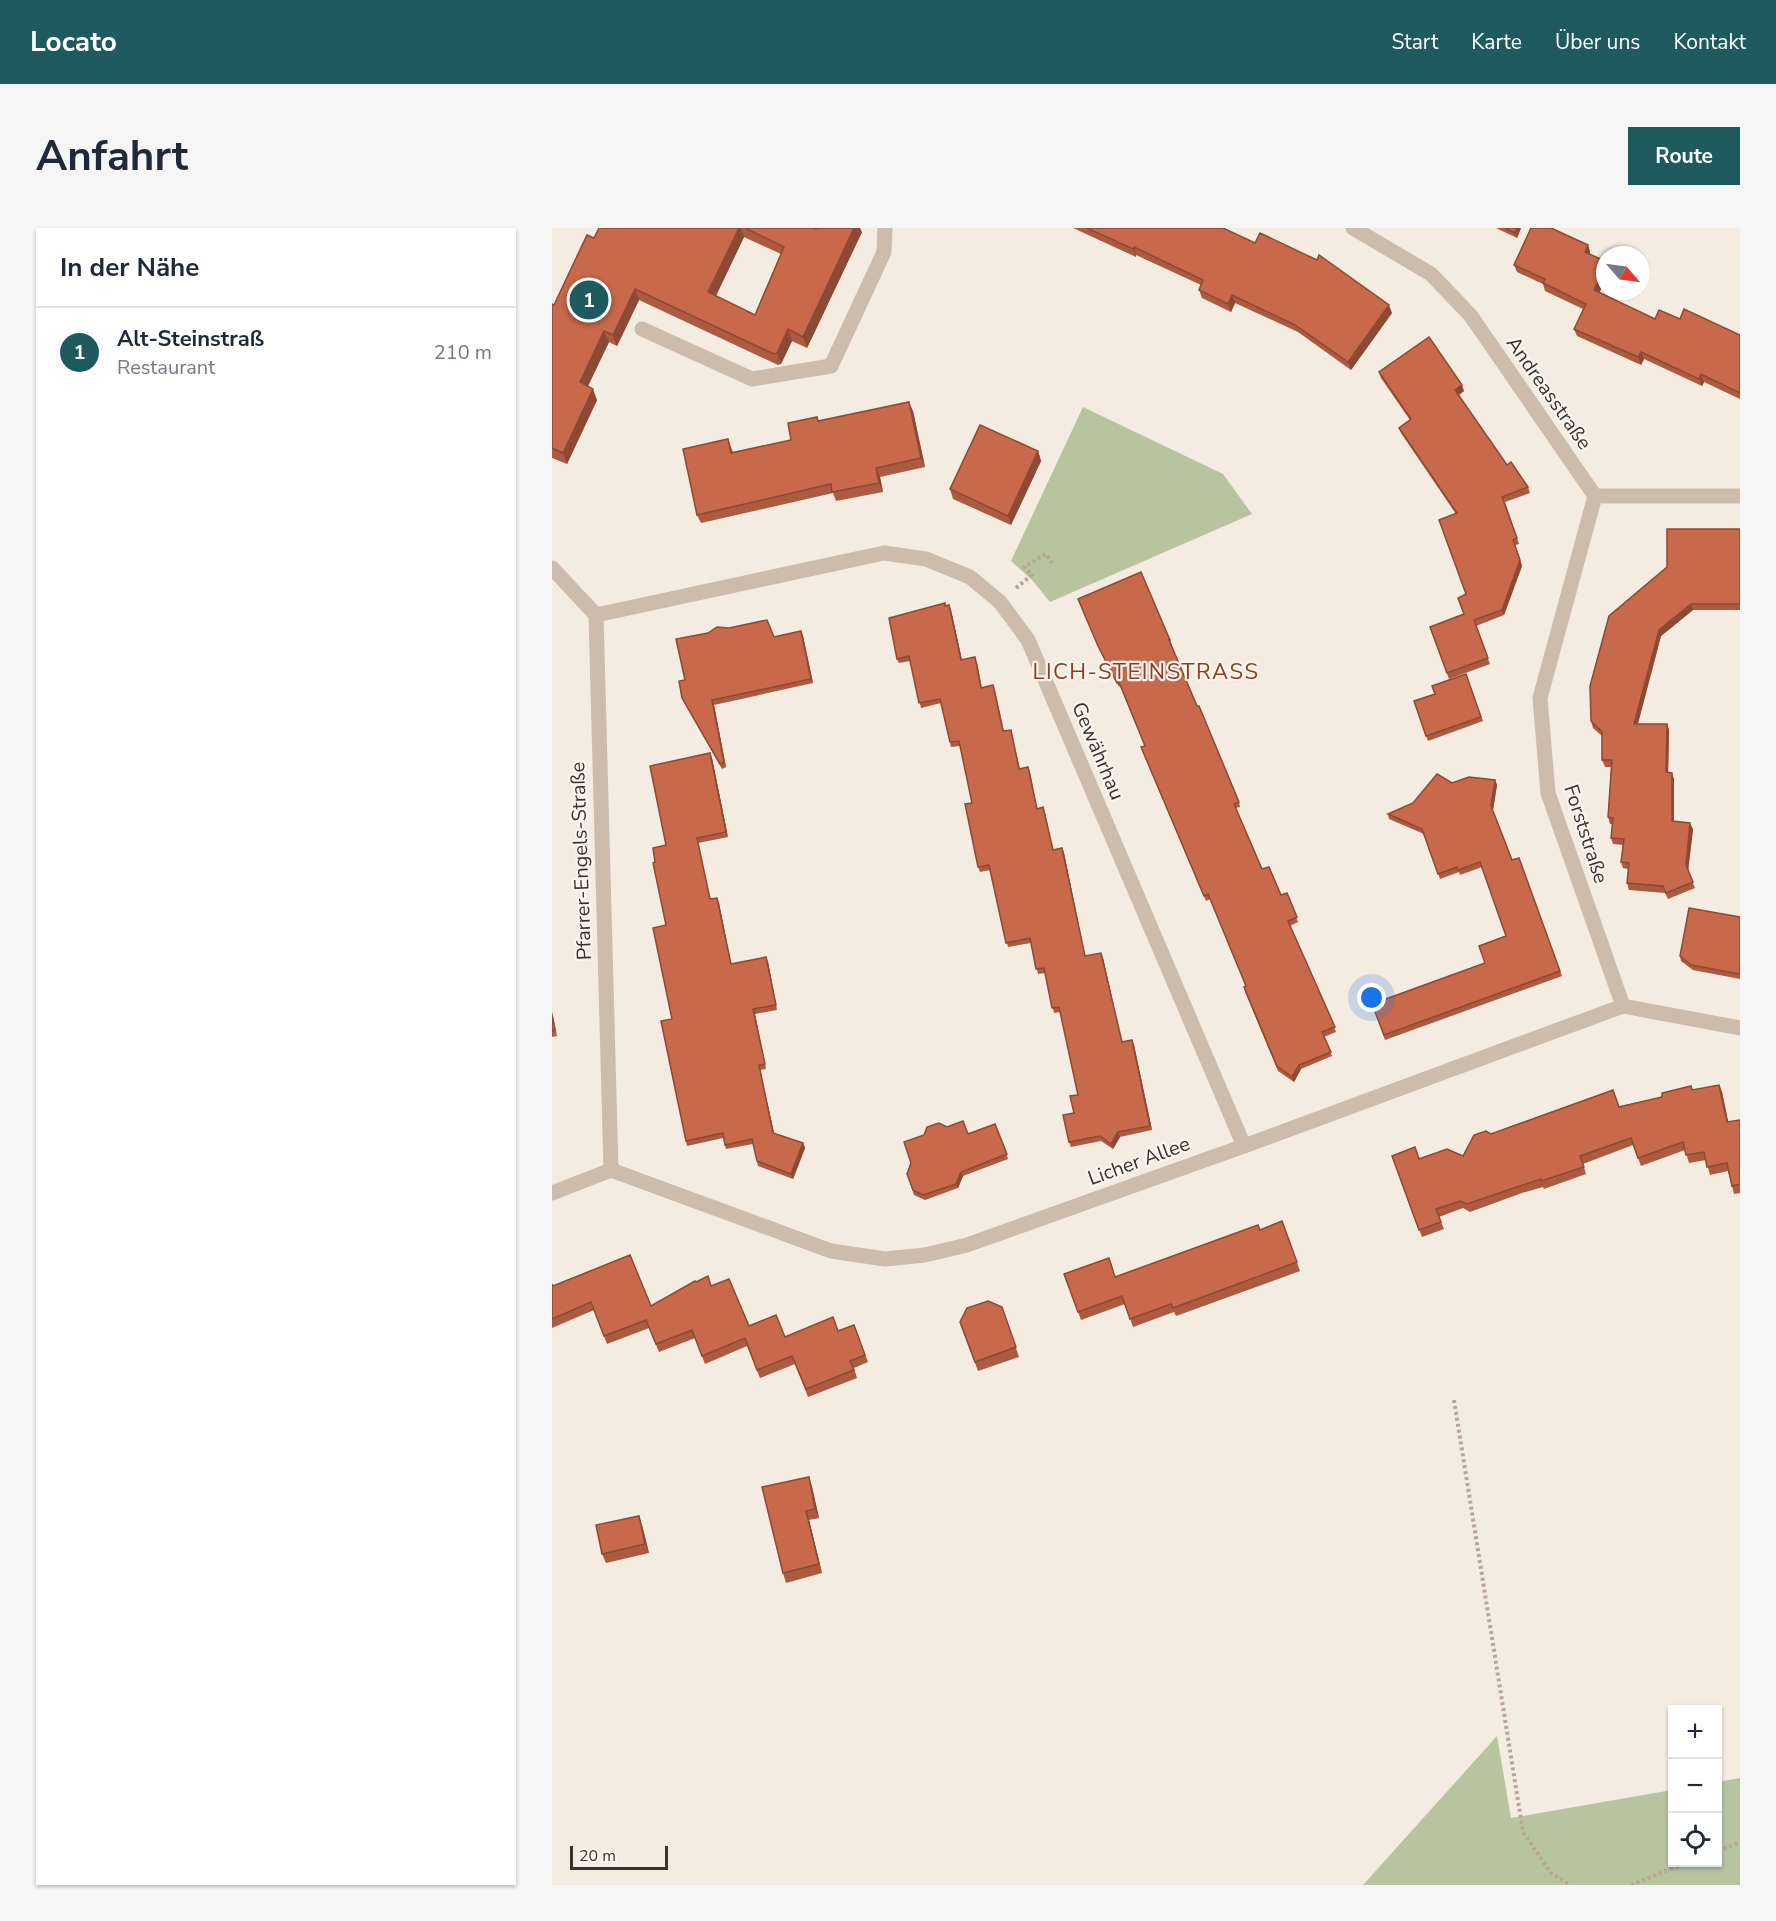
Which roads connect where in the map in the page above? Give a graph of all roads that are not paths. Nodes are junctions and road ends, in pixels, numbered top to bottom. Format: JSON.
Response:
{"nodes":[{"id":1,"x":885,"y":228,"type":"edge"},
{"id":2,"x":1353,"y":228,"type":"edge"},
{"id":3,"x":642,"y":329,"type":"dead end"},
{"id":4,"x":1595,"y":496,"type":"junction"},
{"id":5,"x":1740,"y":496,"type":"edge"},
{"id":6,"x":552,"y":568,"type":"edge"},
{"id":7,"x":596,"y":615,"type":"junction"},
{"id":8,"x":1623,"y":1006,"type":"junction"},
{"id":9,"x":1740,"y":1028,"type":"edge"},
{"id":10,"x":1244,"y":1146,"type":"junction"},
{"id":11,"x":611,"y":1170,"type":"junction"},
{"id":12,"x":552,"y":1193,"type":"edge"}],
"edges":[{"from":1,"to":3,"type":"street"},
{"from":2,"to":4,"type":"street","name":"Andreasstraße"},
{"from":4,"to":5,"type":"street"},
{"from":4,"to":8,"type":"street","name":"Forststraße"},
{"from":6,"to":7,"type":"street"},
{"from":7,"to":10,"type":"street","name":"Gewährhau"},
{"from":7,"to":11,"type":"street","name":"Pfarrer-Engels-Straße"},
{"from":8,"to":9,"type":"street"},
{"from":8,"to":10,"type":"street","name":"Licher Allee"},
{"from":10,"to":11,"type":"street","name":"Licher Allee"},
{"from":11,"to":12,"type":"street"}]}
